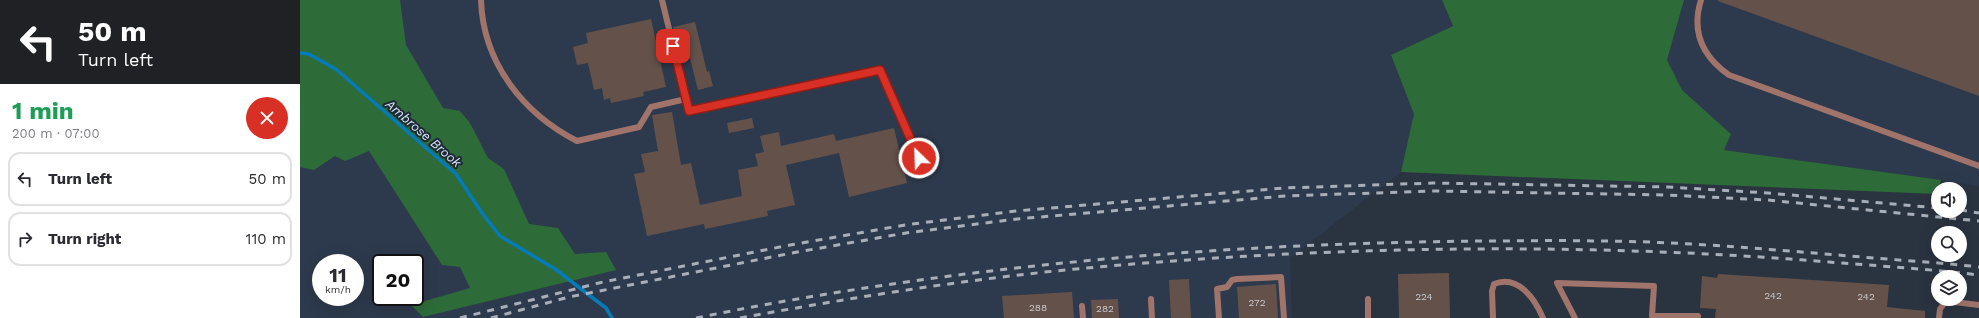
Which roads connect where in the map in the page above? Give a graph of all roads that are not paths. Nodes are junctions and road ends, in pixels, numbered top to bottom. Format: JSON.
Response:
{"nodes":[{"id":1,"x":481,"y":0,"type":"edge"},
{"id":2,"x":662,"y":0,"type":"edge"},
{"id":3,"x":1701,"y":0,"type":"edge"},
{"id":4,"x":686,"y":99,"type":"junction"},
{"id":5,"x":919,"y":158,"type":"dead end"},
{"id":6,"x":1979,"y":166,"type":"edge"},
{"id":7,"x":1151,"y":299,"type":"dead end"},
{"id":8,"x":1368,"y":299,"type":"dead end"},
{"id":9,"x":1082,"y":306,"type":"dead end"},
{"id":10,"x":1979,"y":306,"type":"edge"},
{"id":11,"x":1083,"y":318,"type":"edge"},
{"id":12,"x":1152,"y":318,"type":"edge"},
{"id":13,"x":1219,"y":318,"type":"edge"},
{"id":14,"x":1284,"y":318,"type":"edge"},
{"id":15,"x":1368,"y":318,"type":"edge"},
{"id":16,"x":1493,"y":318,"type":"edge"},
{"id":17,"x":1543,"y":318,"type":"edge"},
{"id":18,"x":1575,"y":318,"type":"edge"},
{"id":19,"x":1698,"y":318,"type":"edge"},
{"id":20,"x":1939,"y":318,"type":"edge"}],
"edges":[{"from":1,"to":4,"type":"lane"},
{"from":2,"to":4,"type":"lane"},
{"from":3,"to":6,"type":"lane"},
{"from":4,"to":5,"type":"lane"},
{"from":7,"to":12,"type":"lane"},
{"from":8,"to":15,"type":"lane"},
{"from":9,"to":11,"type":"lane"},
{"from":10,"to":20,"type":"lane"},
{"from":13,"to":14,"type":"lane"},
{"from":16,"to":17,"type":"lane"},
{"from":18,"to":19,"type":"lane"}]}
